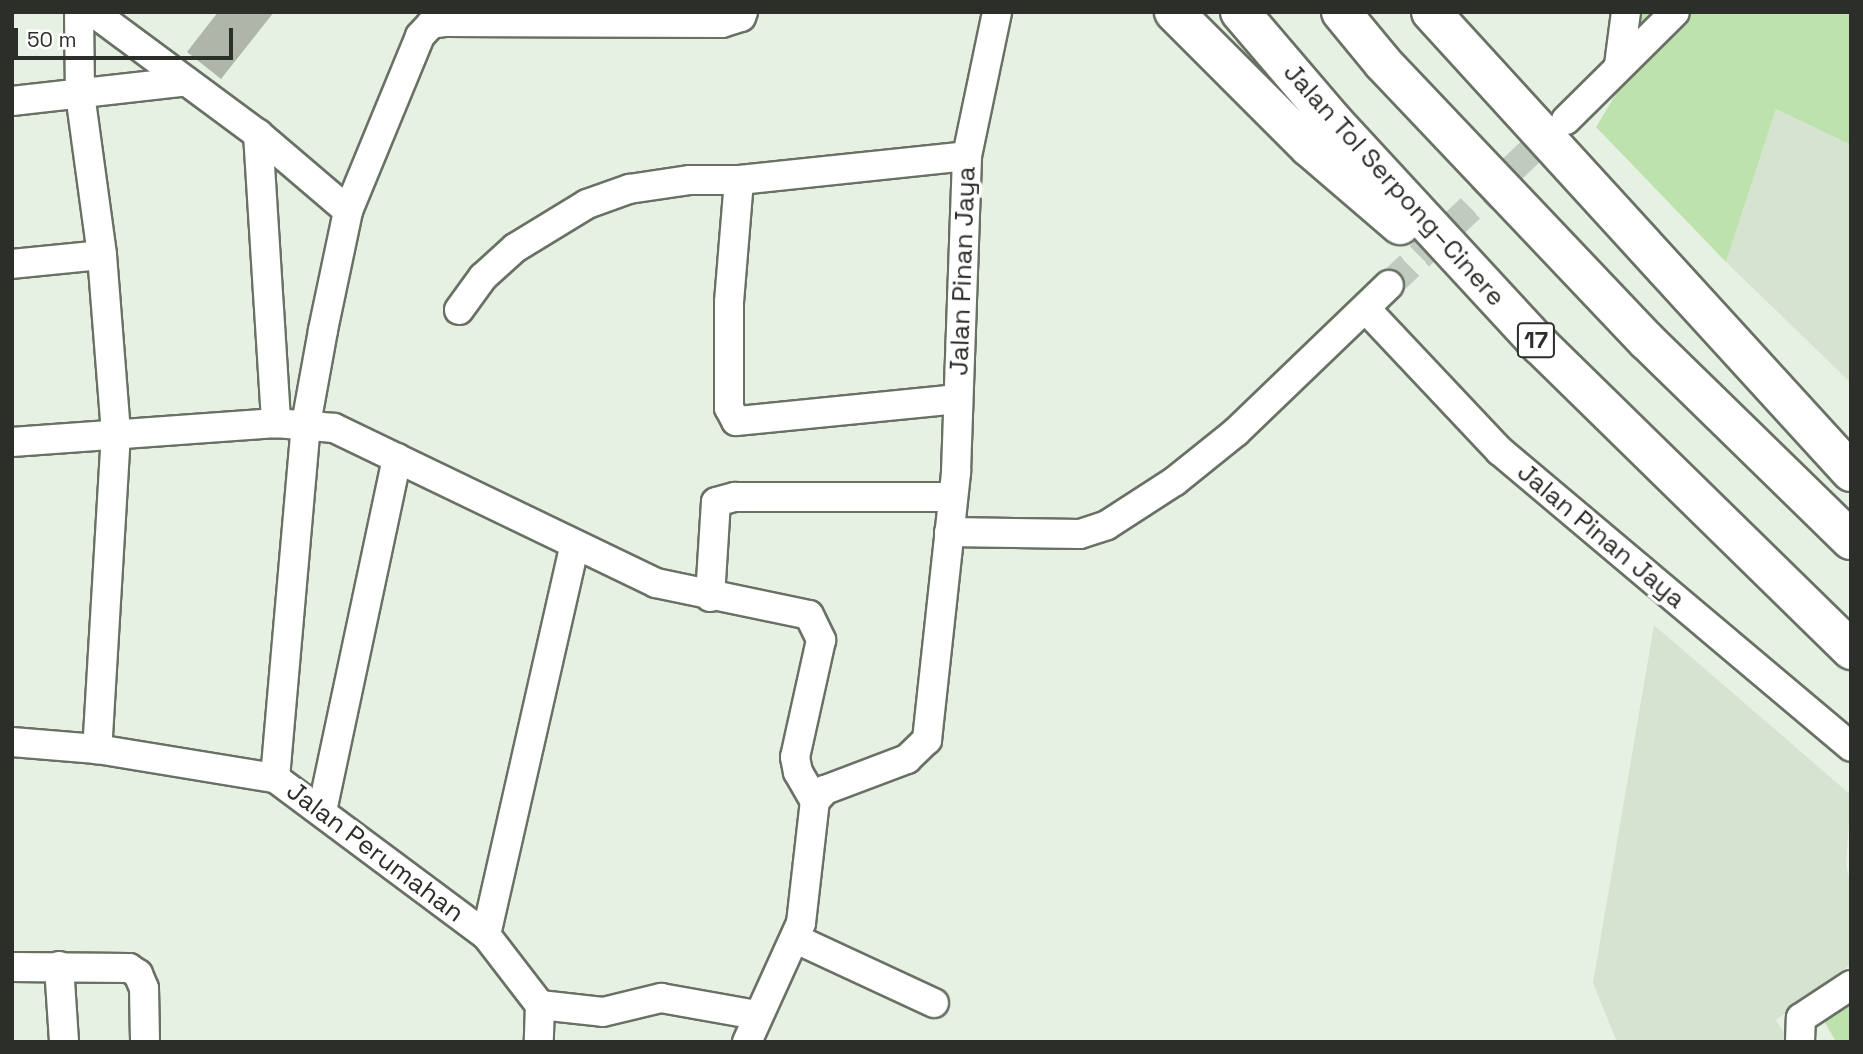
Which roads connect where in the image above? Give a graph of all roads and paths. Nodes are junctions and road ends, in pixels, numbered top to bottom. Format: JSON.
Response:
{"nodes":[{"id":1,"x":79,"y":12,"type":"edge"},
{"id":2,"x":93,"y":12,"type":"edge"},
{"id":3,"x":743,"y":12,"type":"edge"},
{"id":4,"x":997,"y":12,"type":"edge"},
{"id":5,"x":1174,"y":12,"type":"edge"},
{"id":6,"x":1240,"y":12,"type":"edge"},
{"id":7,"x":1341,"y":12,"type":"edge"},
{"id":8,"x":1431,"y":12,"type":"edge"},
{"id":9,"x":1626,"y":12,"type":"edge"},
{"id":10,"x":1675,"y":12,"type":"edge"},
{"id":11,"x":561,"y":18,"type":"edge"},
{"id":12,"x":1619,"y":65,"type":"junction"},
{"id":13,"x":182,"y":82,"type":"junction"},
{"id":14,"x":80,"y":94,"type":"junction"},
{"id":15,"x":12,"y":101,"type":"edge"},
{"id":16,"x":1566,"y":120,"type":"tunnel mouth"},
{"id":17,"x":258,"y":134,"type":"junction"},
{"id":18,"x":967,"y":156,"type":"junction"},
{"id":19,"x":739,"y":180,"type":"junction"},
{"id":20,"x":348,"y":211,"type":"junction"},
{"id":21,"x":102,"y":256,"type":"junction"},
{"id":22,"x":12,"y":264,"type":"edge"},
{"id":23,"x":1389,"y":285,"type":"tunnel mouth"},
{"id":24,"x":1366,"y":309,"type":"junction"},
{"id":25,"x":459,"y":310,"type":"dead end"},
{"id":26,"x":1540,"y":345,"type":"junction"},
{"id":27,"x":958,"y":399,"type":"junction"},
{"id":28,"x":276,"y":423,"type":"junction"},
{"id":29,"x":306,"y":424,"type":"junction"},
{"id":30,"x":116,"y":433,"type":"junction"},
{"id":31,"x":12,"y":442,"type":"edge"},
{"id":32,"x":397,"y":458,"type":"junction"},
{"id":33,"x":1851,"y":472,"type":"edge"},
{"id":34,"x":953,"y":497,"type":"junction"},
{"id":35,"x":949,"y":532,"type":"junction"},
{"id":36,"x":1851,"y":540,"type":"edge"},
{"id":37,"x":574,"y":548,"type":"junction"},
{"id":38,"x":710,"y":597,"type":"junction"},
{"id":39,"x":1851,"y":650,"type":"edge"},
{"id":40,"x":12,"y":741,"type":"edge"},
{"id":41,"x":1851,"y":747,"type":"edge"},
{"id":42,"x":97,"y":749,"type":"junction"},
{"id":43,"x":275,"y":778,"type":"junction"},
{"id":44,"x":815,"y":801,"type":"junction"},
{"id":45,"x":323,"y":811,"type":"junction"},
{"id":46,"x":486,"y":935,"type":"junction"},
{"id":47,"x":796,"y":939,"type":"junction"},
{"id":48,"x":59,"y":966,"type":"junction"},
{"id":49,"x":12,"y":967,"type":"edge"},
{"id":50,"x":1851,"y":985,"type":"edge"},
{"id":51,"x":934,"y":1003,"type":"dead end"},
{"id":52,"x":540,"y":1005,"type":"junction"},
{"id":53,"x":751,"y":1029,"type":"edge"},
{"id":54,"x":64,"y":1042,"type":"edge"},
{"id":55,"x":145,"y":1042,"type":"edge"},
{"id":56,"x":539,"y":1042,"type":"edge"},
{"id":57,"x":1800,"y":1042,"type":"edge"}],
"edges":[{"from":1,"to":14,"type":"street"},
{"from":2,"to":13,"type":"street"},
{"from":3,"to":11,"type":"street"},
{"from":4,"to":18,"type":"street","name":"Jalan Pinan Jaya"},
{"from":5,"to":26,"type":"highway"},
{"from":6,"to":26,"type":"highway","name":"Jalan Tol Serpong–Cinere","number":"17"},
{"from":7,"to":36,"type":"highway"},
{"from":8,"to":33,"type":"highway"},
{"from":9,"to":12,"type":"street"},
{"from":10,"to":12,"type":"street"},
{"from":11,"to":20,"type":"street"},
{"from":12,"to":16,"type":"street"},
{"from":13,"to":14,"type":"street"},
{"from":13,"to":17,"type":"street"},
{"from":14,"to":15,"type":"street"},
{"from":14,"to":21,"type":"street"},
{"from":17,"to":20,"type":"street"},
{"from":17,"to":28,"type":"street"},
{"from":18,"to":19,"type":"street"},
{"from":18,"to":27,"type":"street","name":"Jalan Pinan Jaya"},
{"from":19,"to":25,"type":"street"},
{"from":19,"to":27,"type":"street"},
{"from":20,"to":29,"type":"street"},
{"from":21,"to":22,"type":"street"},
{"from":21,"to":30,"type":"street"},
{"from":23,"to":24,"type":"street"},
{"from":24,"to":35,"type":"street"},
{"from":24,"to":41,"type":"street","name":"Jalan Pinan Jaya"},
{"from":26,"to":39,"type":"highway","name":"Jalan Tol Serpong–Cinere","number":"17"},
{"from":27,"to":34,"type":"street","name":"Jalan Pinan Jaya"},
{"from":28,"to":29,"type":"street"},
{"from":28,"to":30,"type":"street"},
{"from":29,"to":32,"type":"street"},
{"from":29,"to":43,"type":"street"},
{"from":30,"to":31,"type":"street"},
{"from":30,"to":42,"type":"street"},
{"from":32,"to":37,"type":"street"},
{"from":32,"to":45,"type":"street"},
{"from":34,"to":35,"type":"street","name":"Jalan Pinan Jaya"},
{"from":34,"to":38,"type":"street"},
{"from":35,"to":44,"type":"street","name":"Jalan Pinan Jaya"},
{"from":37,"to":38,"type":"street"},
{"from":37,"to":46,"type":"street"},
{"from":38,"to":44,"type":"street"},
{"from":40,"to":42,"type":"street","name":"Jalan Perumahan"},
{"from":42,"to":43,"type":"street","name":"Jalan Perumahan"},
{"from":43,"to":45,"type":"street","name":"Jalan Perumahan"},
{"from":44,"to":47,"type":"street"},
{"from":45,"to":46,"type":"street","name":"Jalan Perumahan"},
{"from":46,"to":52,"type":"street","name":"Jalan Perumahan"},
{"from":47,"to":51,"type":"street"},
{"from":47,"to":53,"type":"street"},
{"from":48,"to":49,"type":"street"},
{"from":48,"to":54,"type":"street"},
{"from":48,"to":55,"type":"street"},
{"from":50,"to":57,"type":"street"},
{"from":52,"to":53,"type":"street"},
{"from":52,"to":56,"type":"street"}]}
